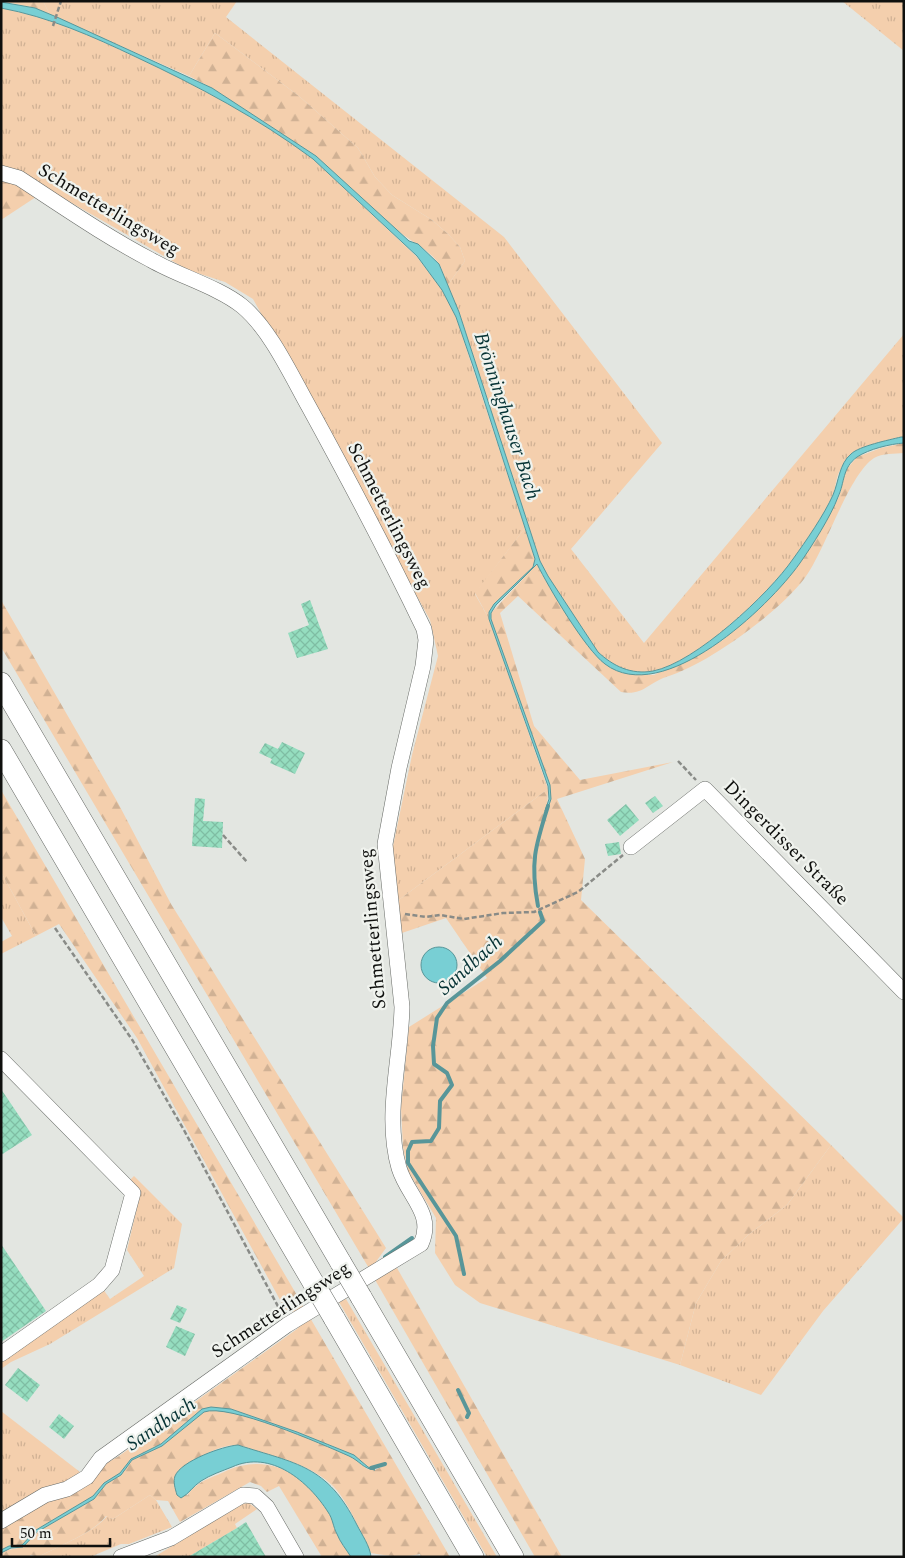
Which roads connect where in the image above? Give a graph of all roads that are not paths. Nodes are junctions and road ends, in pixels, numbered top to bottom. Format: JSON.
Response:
{"nodes":[{"id":1,"x":1,"y":172,"type":"edge"},
{"id":2,"x":1,"y":682,"type":"edge"},
{"id":3,"x":1,"y":750,"type":"edge"},
{"id":4,"x":631,"y":847,"type":"road end"},
{"id":5,"x":904,"y":992,"type":"edge"},
{"id":6,"x":1,"y":1058,"type":"edge"},
{"id":7,"x":1,"y":1354,"type":"edge"},
{"id":8,"x":1,"y":1521,"type":"edge"},
{"id":9,"x":121,"y":1557,"type":"edge"},
{"id":10,"x":296,"y":1557,"type":"edge"},
{"id":11,"x":473,"y":1557,"type":"edge"},
{"id":12,"x":513,"y":1557,"type":"edge"}],
"edges":[{"from":1,"to":8,"type":"street","name":"Schmetterlingsweg"},
{"from":2,"to":12,"type":"highway","bridge":true},
{"from":3,"to":11,"type":"highway","bridge":true},
{"from":4,"to":5,"type":"street","name":"Dingerdisser Straße"},
{"from":6,"to":7,"type":"street"},
{"from":9,"to":10,"type":"street"}]}
